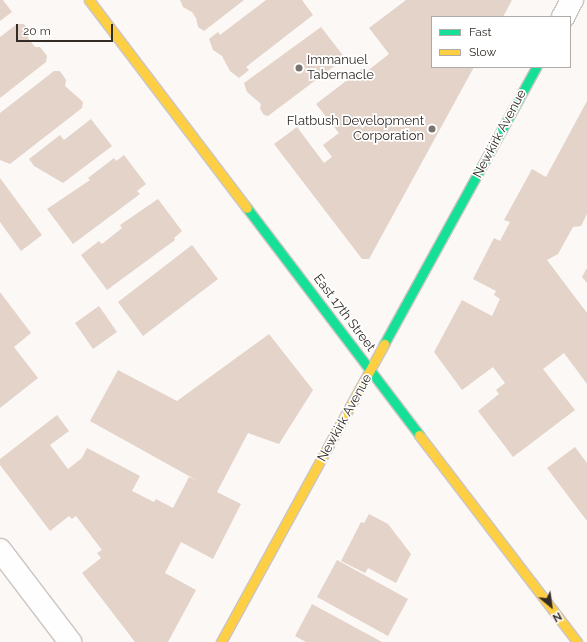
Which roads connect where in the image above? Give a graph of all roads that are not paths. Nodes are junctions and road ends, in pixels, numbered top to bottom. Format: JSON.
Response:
{"nodes":[{"id":1,"x":89,"y":0,"type":"edge"},
{"id":2,"x":572,"y":0,"type":"edge"},
{"id":3,"x":564,"y":16,"type":"edge"},
{"id":4,"x":535,"y":68,"type":"edge"},
{"id":5,"x":371,"y":370,"type":"junction"},
{"id":6,"x":0,"y":550,"type":"edge"},
{"id":7,"x":70,"y":642,"type":"edge"},
{"id":8,"x":221,"y":642,"type":"edge"},
{"id":9,"x":577,"y":642,"type":"edge"}],
"edges":[{"from":1,"to":5,"type":"street","name":"East 17th Street"},
{"from":2,"to":3,"type":"street"},
{"from":4,"to":5,"type":"street","name":"Newkirk Avenue"},
{"from":5,"to":8,"type":"street","name":"Newkirk Avenue"},
{"from":5,"to":9,"type":"street","name":"East 17th Street"},
{"from":6,"to":7,"type":"street"}]}
